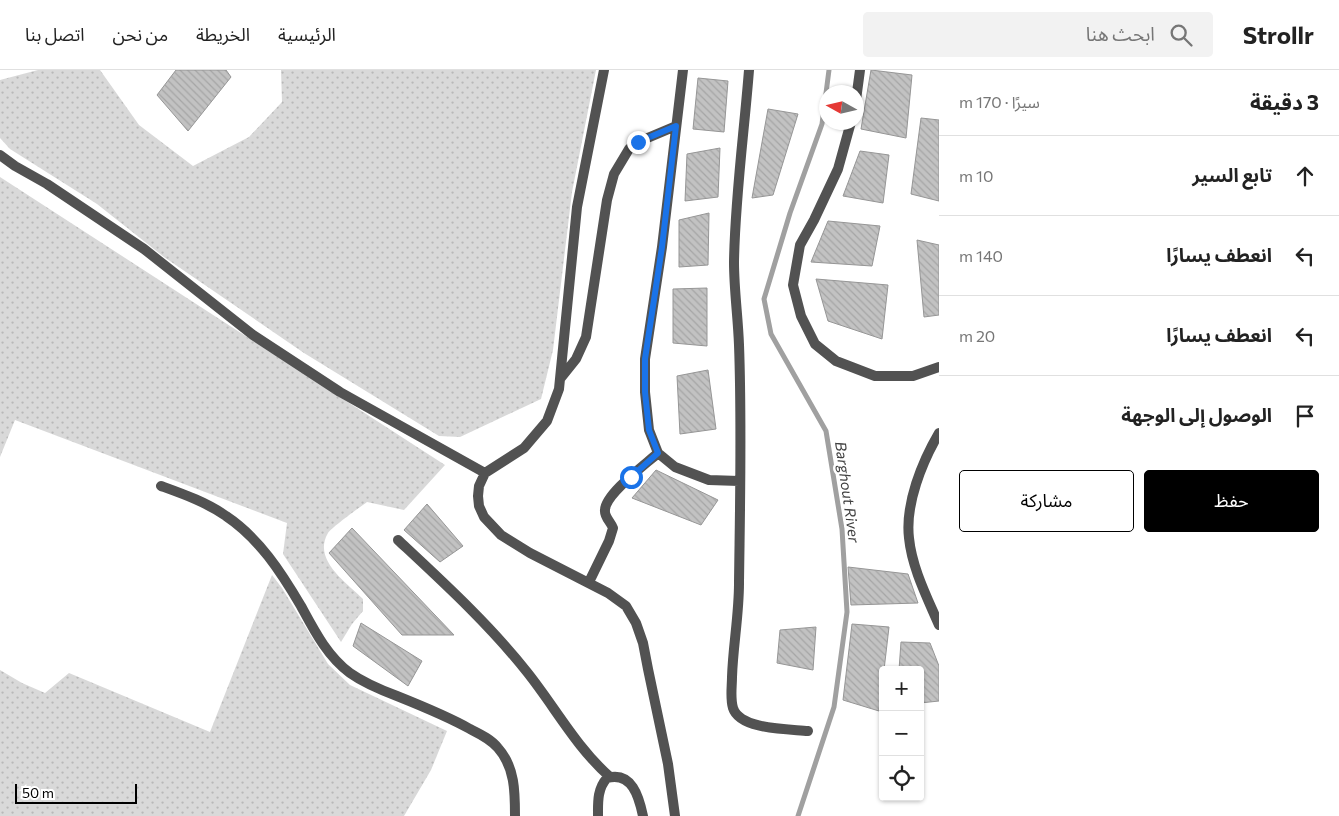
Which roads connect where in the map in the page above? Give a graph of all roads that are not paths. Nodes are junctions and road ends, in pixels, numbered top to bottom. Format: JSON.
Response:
{"nodes":[{"id":1,"x":604,"y":70,"type":"edge"},
{"id":2,"x":682,"y":70,"type":"edge"},
{"id":3,"x":749,"y":70,"type":"edge"},
{"id":4,"x":860,"y":70,"type":"edge"},
{"id":5,"x":858,"y":85,"type":"edge"},
{"id":6,"x":676,"y":126,"type":"junction"},
{"id":7,"x":849,"y":130,"type":"edge"},
{"id":8,"x":0,"y":155,"type":"edge"},
{"id":9,"x":939,"y":367,"type":"edge"},
{"id":10,"x":560,"y":379,"type":"junction"},
{"id":11,"x":939,"y":433,"type":"edge"},
{"id":12,"x":658,"y":453,"type":"junction"},
{"id":13,"x":485,"y":473,"type":"junction"},
{"id":14,"x":740,"y":482,"type":"junction"},
{"id":15,"x":161,"y":486,"type":"dead end"},
{"id":16,"x":398,"y":540,"type":"dead end"},
{"id":17,"x":589,"y":582,"type":"junction"},
{"id":18,"x":939,"y":624,"type":"edge"},
{"id":19,"x":808,"y":731,"type":"dead end"},
{"id":20,"x":610,"y":777,"type":"junction"},
{"id":21,"x":516,"y":816,"type":"edge"},
{"id":22,"x":598,"y":816,"type":"edge"},
{"id":23,"x":643,"y":816,"type":"edge"},
{"id":24,"x":675,"y":816,"type":"edge"}],
"edges":[{"from":1,"to":10,"type":"street"},
{"from":2,"to":6,"type":"street"},
{"from":3,"to":14,"type":"street"},
{"from":4,"to":5,"type":"street"},
{"from":6,"to":10,"type":"street"},
{"from":6,"to":12,"type":"street"},
{"from":7,"to":9,"type":"street"},
{"from":8,"to":13,"type":"street"},
{"from":10,"to":13,"type":"street"},
{"from":11,"to":18,"type":"street"},
{"from":12,"to":14,"type":"street"},
{"from":12,"to":17,"type":"street"},
{"from":13,"to":17,"type":"street"},
{"from":14,"to":19,"type":"street"},
{"from":15,"to":21,"type":"street"},
{"from":16,"to":20,"type":"street"},
{"from":17,"to":24,"type":"street"},
{"from":20,"to":22,"type":"street"},
{"from":20,"to":23,"type":"street"}]}
